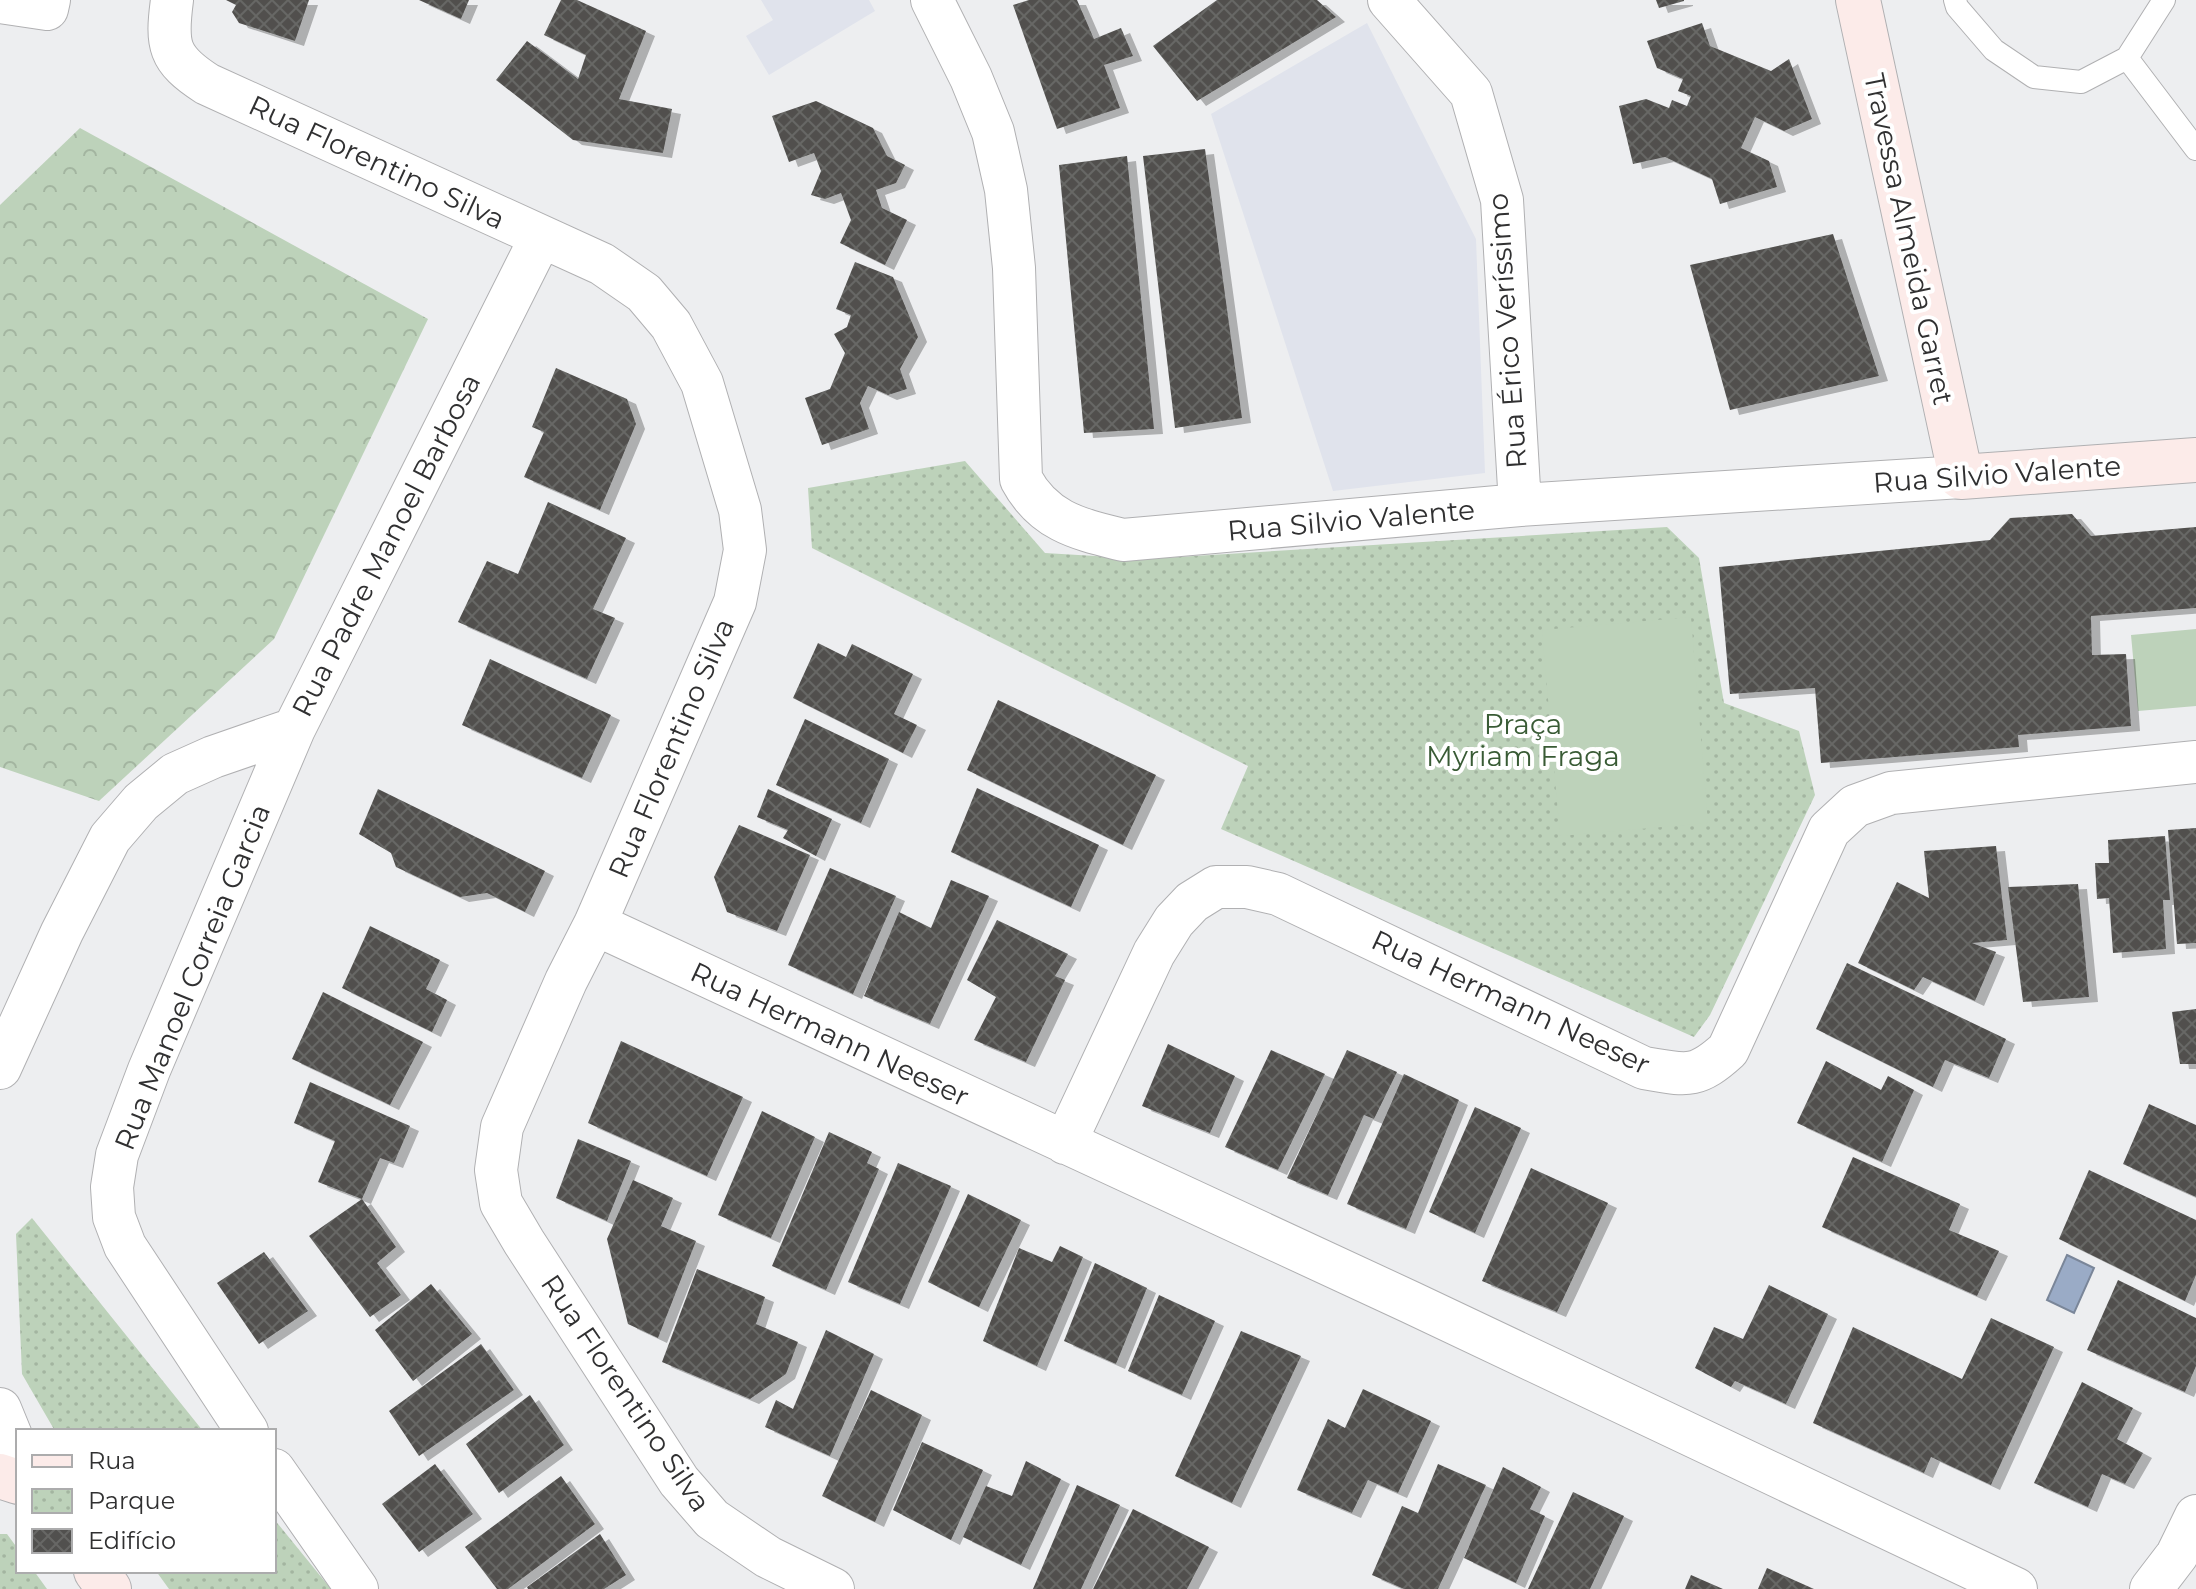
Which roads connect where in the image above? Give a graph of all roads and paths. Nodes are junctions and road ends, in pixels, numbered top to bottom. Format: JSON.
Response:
{"nodes":[{"id":1,"x":172,"y":0,"type":"edge"},
{"id":2,"x":932,"y":0,"type":"edge"},
{"id":3,"x":1389,"y":0,"type":"edge"},
{"id":4,"x":1858,"y":0,"type":"edge"},
{"id":5,"x":1955,"y":0,"type":"edge"},
{"id":6,"x":2164,"y":0,"type":"edge"},
{"id":7,"x":0,"y":2,"type":"edge"},
{"id":8,"x":48,"y":5,"type":"edge"},
{"id":9,"x":2127,"y":58,"type":"junction"},
{"id":10,"x":2196,"y":149,"type":"edge"},
{"id":11,"x":541,"y":237,"type":"junction"},
{"id":12,"x":2196,"y":460,"type":"edge"},
{"id":13,"x":1961,"y":477,"type":"junction"},
{"id":14,"x":1520,"y":505,"type":"junction"},
{"id":15,"x":294,"y":729,"type":"junction"},
{"id":16,"x":2196,"y":762,"type":"edge"},
{"id":17,"x":595,"y":924,"type":"junction"},
{"id":18,"x":2,"y":1058,"type":"edge"},
{"id":19,"x":1065,"y":1143,"type":"junction"},
{"id":20,"x":246,"y":1429,"type":"edge"},
{"id":21,"x":276,"y":1473,"type":"edge"},
{"id":22,"x":2196,"y":1516,"type":"edge"},
{"id":23,"x":357,"y":1589,"type":"edge"},
{"id":24,"x":833,"y":1589,"type":"edge"},
{"id":25,"x":2016,"y":1589,"type":"edge"},
{"id":26,"x":2151,"y":1589,"type":"edge"}],
"edges":[{"from":1,"to":11,"type":"street","name":"Rua Florentino Silva"},
{"from":2,"to":14,"type":"street","name":"Rua Silvio Valente"},
{"from":3,"to":14,"type":"street","name":"Rua Érico Veríssimo"},
{"from":4,"to":13,"type":"street","name":"Travessa Almeida Garret"},
{"from":5,"to":9,"type":"lane"},
{"from":6,"to":9,"type":"lane"},
{"from":7,"to":8,"type":"street"},
{"from":9,"to":10,"type":"lane"},
{"from":11,"to":15,"type":"street","name":"Rua Padre Manoel Barbosa"},
{"from":11,"to":17,"type":"street","name":"Rua Florentino Silva"},
{"from":12,"to":13,"type":"street","name":"Rua Silvio Valente"},
{"from":13,"to":14,"type":"street","name":"Rua Silvio Valente"},
{"from":15,"to":18,"type":"street","name":"Rua Padre Manoel Barbosa"},
{"from":15,"to":20,"type":"street","name":"Rua Manoel Correia Garcia"},
{"from":16,"to":19,"type":"street","name":"Rua Hermann Neeser"},
{"from":17,"to":19,"type":"street","name":"Rua Hermann Neeser"},
{"from":17,"to":24,"type":"street","name":"Rua Florentino Silva"},
{"from":19,"to":25,"type":"street","name":"Rua Hermann Neeser"},
{"from":21,"to":23,"type":"street"},
{"from":22,"to":26,"type":"street"}]}
